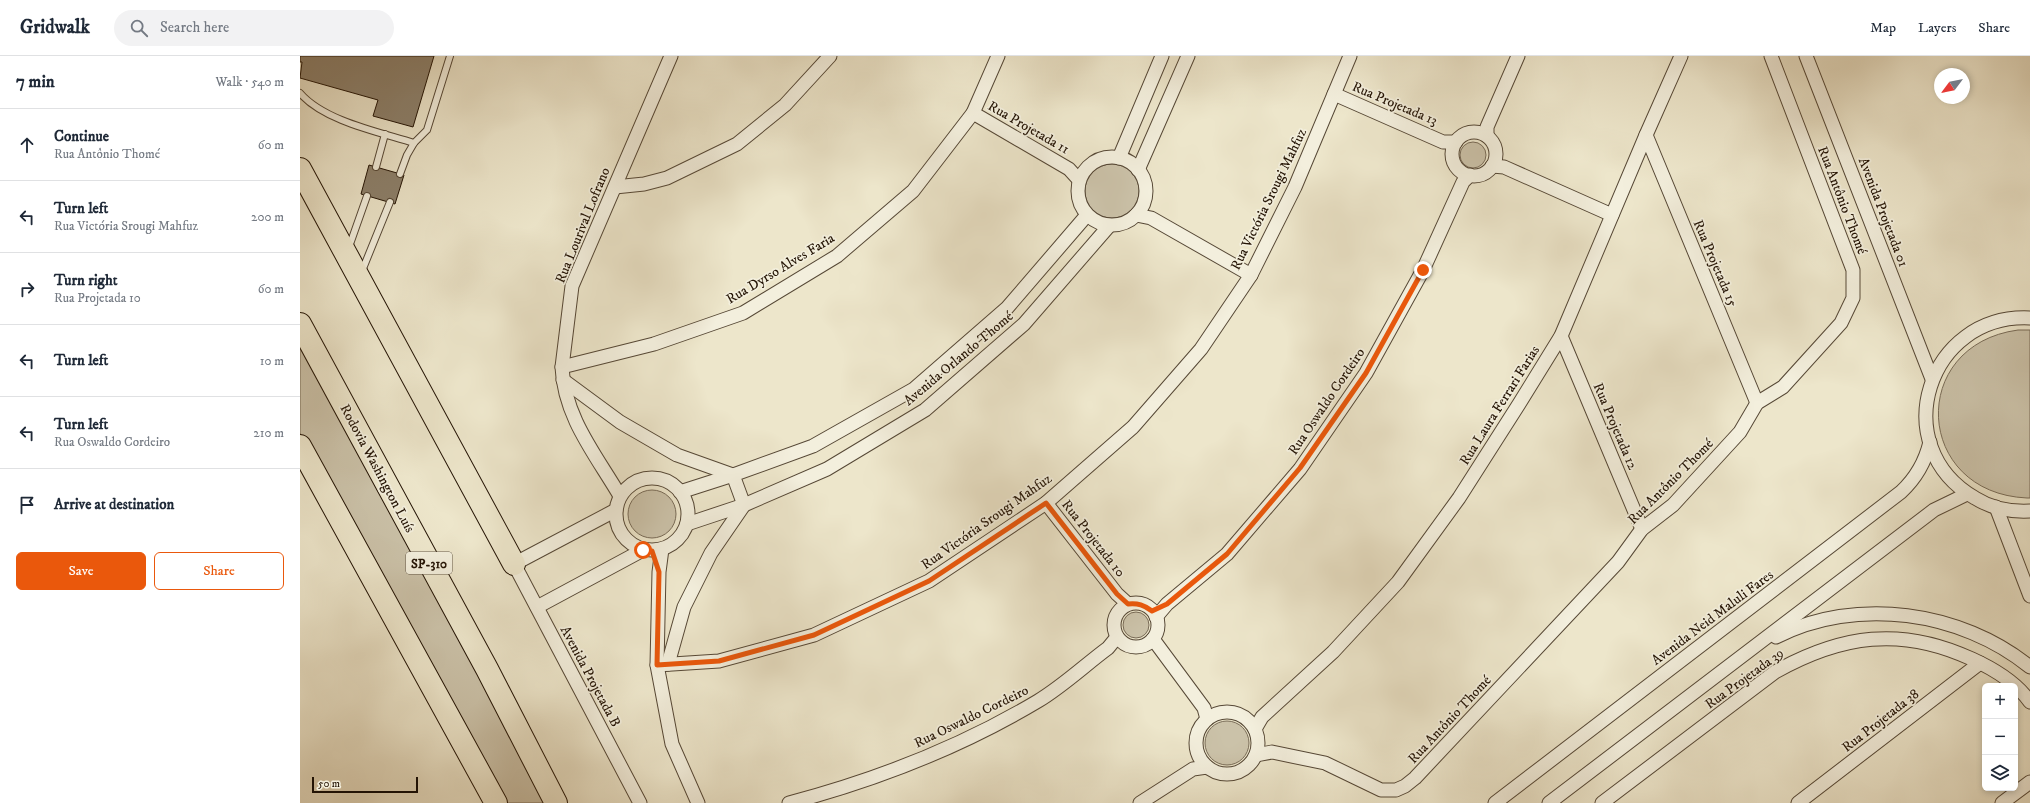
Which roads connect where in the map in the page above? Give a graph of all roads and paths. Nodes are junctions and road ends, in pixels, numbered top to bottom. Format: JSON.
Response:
{"nodes":[{"id":1,"x":450,"y":56,"type":"edge"},
{"id":2,"x":671,"y":56,"type":"edge"},
{"id":3,"x":830,"y":56,"type":"edge"},
{"id":4,"x":998,"y":56,"type":"edge"},
{"id":5,"x":1162,"y":56,"type":"edge"},
{"id":6,"x":1188,"y":56,"type":"edge"},
{"id":7,"x":1350,"y":56,"type":"edge"},
{"id":8,"x":1518,"y":56,"type":"edge"},
{"id":9,"x":1681,"y":56,"type":"edge"},
{"id":10,"x":1771,"y":56,"type":"edge"},
{"id":11,"x":1806,"y":56,"type":"edge"},
{"id":12,"x":300,"y":93,"type":"edge"},
{"id":13,"x":1334,"y":94,"type":"junction"},
{"id":14,"x":973,"y":113,"type":"junction"},
{"id":15,"x":1484,"y":132,"type":"junction"},
{"id":16,"x":385,"y":134,"type":"junction"},
{"id":17,"x":1646,"y":135,"type":"junction"},
{"id":18,"x":414,"y":143,"type":"junction"},
{"id":19,"x":1450,"y":145,"type":"junction"},
{"id":20,"x":1119,"y":158,"type":"junction"},
{"id":21,"x":1497,"y":164,"type":"junction"},
{"id":22,"x":376,"y":167,"type":"dead end"},
{"id":23,"x":300,"y":169,"type":"edge"},
{"id":24,"x":1138,"y":170,"type":"junction"},
{"id":25,"x":400,"y":174,"type":"dead end"},
{"id":26,"x":1081,"y":176,"type":"junction"},
{"id":27,"x":1465,"y":176,"type":"junction"},
{"id":28,"x":615,"y":187,"type":"junction"},
{"id":29,"x":367,"y":196,"type":"dead end"},
{"id":30,"x":390,"y":202,"type":"dead end"},
{"id":31,"x":1140,"y":211,"type":"junction"},
{"id":32,"x":1086,"y":215,"type":"junction"},
{"id":33,"x":1612,"y":215,"type":"junction"},
{"id":34,"x":1109,"y":226,"type":"junction"},
{"id":35,"x":346,"y":255,"type":"junction"},
{"id":36,"x":1251,"y":275,"type":"junction"},
{"id":37,"x":359,"y":278,"type":"junction"},
{"id":38,"x":2030,"y":318,"type":"edge"},
{"id":39,"x":300,"y":324,"type":"edge"},
{"id":40,"x":1561,"y":336,"type":"junction"},
{"id":41,"x":562,"y":373,"type":"junction"},
{"id":42,"x":1932,"y":379,"type":"junction"},
{"id":43,"x":1757,"y":403,"type":"junction"},
{"id":44,"x":1930,"y":442,"type":"junction"},
{"id":45,"x":300,"y":446,"type":"edge"},
{"id":46,"x":733,"y":475,"type":"junction"},
{"id":47,"x":624,"y":492,"type":"junction"},
{"id":48,"x":680,"y":492,"type":"junction"},
{"id":49,"x":1967,"y":494,"type":"junction"},
{"id":50,"x":1046,"y":503,"type":"junction"},
{"id":51,"x":744,"y":505,"type":"junction"},
{"id":52,"x":1996,"y":507,"type":"junction"},
{"id":53,"x":616,"y":510,"type":"junction"},
{"id":54,"x":2030,"y":511,"type":"edge"},
{"id":55,"x":687,"y":524,"type":"junction"},
{"id":56,"x":1642,"y":529,"type":"junction"},
{"id":57,"x":652,"y":550,"type":"junction"},
{"id":58,"x":514,"y":564,"type":"junction"},
{"id":59,"x":2030,"y":596,"type":"edge"},
{"id":60,"x":537,"y":607,"type":"junction"},
{"id":61,"x":1125,"y":607,"type":"junction"},
{"id":62,"x":1154,"y":614,"type":"junction"},
{"id":63,"x":1120,"y":640,"type":"junction"},
{"id":64,"x":1150,"y":641,"type":"junction"},
{"id":65,"x":1751,"y":649,"type":"junction"},
{"id":66,"x":1980,"y":663,"type":"junction"},
{"id":67,"x":662,"y":664,"type":"junction"},
{"id":68,"x":2030,"y":667,"type":"edge"},
{"id":69,"x":2030,"y":702,"type":"edge"},
{"id":70,"x":1208,"y":714,"type":"junction"},
{"id":71,"x":1254,"y":736,"type":"junction"},
{"id":72,"x":1200,"y":765,"type":"junction"},
{"id":73,"x":2030,"y":782,"type":"edge"},
{"id":74,"x":496,"y":803,"type":"edge"},
{"id":75,"x":556,"y":803,"type":"edge"},
{"id":76,"x":640,"y":803,"type":"edge"},
{"id":77,"x":698,"y":803,"type":"edge"},
{"id":78,"x":789,"y":803,"type":"edge"},
{"id":79,"x":1140,"y":803,"type":"edge"},
{"id":80,"x":1495,"y":803,"type":"edge"},
{"id":81,"x":1549,"y":803,"type":"edge"},
{"id":82,"x":1602,"y":803,"type":"edge"},
{"id":83,"x":1798,"y":803,"type":"edge"},
{"id":84,"x":2002,"y":803,"type":"edge"}],
"edges":[{"from":1,"to":18,"type":"lane"},
{"from":2,"to":28,"type":"street","name":"Rua Lourival Lofrano"},
{"from":3,"to":28,"type":"street"},
{"from":4,"to":14,"type":"street","name":"Rua Dyrso Alves Faria"},
{"from":5,"to":20,"type":"street"},
{"from":6,"to":24,"type":"street"},
{"from":7,"to":13,"type":"street","name":"Rua Victória Srougi Mahfuz"},
{"from":8,"to":15,"type":"street"},
{"from":9,"to":17,"type":"street","name":"Rua Laura Ferrari Farias"},
{"from":10,"to":43,"type":"street","name":"Rua Antônio Thomé"},
{"from":11,"to":42,"type":"street","name":"Avenida Projetada 01"},
{"from":12,"to":16,"type":"lane"},
{"from":13,"to":19,"type":"street","name":"Rua Projetada 13"},
{"from":13,"to":36,"type":"street","name":"Rua Victória Srougi Mahfuz"},
{"from":14,"to":26,"type":"street","name":"Rua Projetada 11"},
{"from":14,"to":41,"type":"street","name":"Rua Dyrso Alves Faria"},
{"from":15,"to":19,"type":"street"},
{"from":15,"to":21,"type":"street"},
{"from":16,"to":18,"type":"lane"},
{"from":16,"to":22,"type":"lane"},
{"from":17,"to":33,"type":"street","name":"Rua Laura Ferrari Farias"},
{"from":17,"to":43,"type":"street","name":"Rua Projetada 15"},
{"from":18,"to":25,"type":"lane"},
{"from":19,"to":27,"type":"street"},
{"from":20,"to":24,"type":"street"},
{"from":20,"to":26,"type":"street"},
{"from":21,"to":27,"type":"street"},
{"from":21,"to":33,"type":"street"},
{"from":23,"to":35,"type":"highway"},
{"from":24,"to":31,"type":"street"},
{"from":26,"to":32,"type":"street"},
{"from":27,"to":62,"type":"street","name":"Rua Oswaldo Cordeiro"},
{"from":28,"to":41,"type":"street","name":"Rua Lourival Lofrano"},
{"from":29,"to":35,"type":"lane"},
{"from":30,"to":37,"type":"lane"},
{"from":31,"to":34,"type":"street"},
{"from":31,"to":36,"type":"street"},
{"from":32,"to":34,"type":"street"},
{"from":32,"to":46,"type":"street","name":"Avenida Orlando Thomé"},
{"from":33,"to":40,"type":"street","name":"Rua Laura Ferrari Farias"},
{"from":34,"to":51,"type":"street","name":"Avenida Orlando Thomé"},
{"from":35,"to":37,"type":"highway"},
{"from":36,"to":50,"type":"street","name":"Rua Victória Srougi Mahfuz"},
{"from":37,"to":58,"type":"highway"},
{"from":38,"to":42,"type":"street"},
{"from":39,"to":75,"type":"highway","name":"Rodovia Washington Luís","number":"SP-310"},
{"from":40,"to":56,"type":"street","name":"Rua Projetada 12"},
{"from":40,"to":71,"type":"street","name":"Rua Laura Ferrari Farias"},
{"from":41,"to":46,"type":"street"},
{"from":41,"to":47,"type":"street","name":"Rua Lourival Lofrano"},
{"from":42,"to":44,"type":"street"},
{"from":43,"to":56,"type":"street","name":"Rua Antônio Thomé"},
{"from":44,"to":49,"type":"street"},
{"from":44,"to":80,"type":"street","name":"Avenida Neid Maluli Fares"},
{"from":45,"to":74,"type":"highway"},
{"from":46,"to":48,"type":"street","name":"Avenida Orlando Thomé"},
{"from":46,"to":51,"type":"street"},
{"from":47,"to":48,"type":"street"},
{"from":47,"to":53,"type":"street"},
{"from":48,"to":55,"type":"street"},
{"from":49,"to":52,"type":"street"},
{"from":49,"to":65,"type":"street"},
{"from":50,"to":61,"type":"street","name":"Rua Projetada 10"},
{"from":50,"to":67,"type":"street","name":"Rua Victória Srougi Mahfuz"},
{"from":51,"to":55,"type":"street","name":"Avenida Orlando Thomé"},
{"from":51,"to":67,"type":"street"},
{"from":52,"to":54,"type":"street"},
{"from":52,"to":59,"type":"street"},
{"from":53,"to":57,"type":"street"},
{"from":53,"to":58,"type":"street"},
{"from":55,"to":57,"type":"street"},
{"from":56,"to":71,"type":"street","name":"Rua Antônio Thomé"},
{"from":57,"to":60,"type":"street"},
{"from":57,"to":67,"type":"street"},
{"from":58,"to":60,"type":"street","name":"Avenida Projetada B"},
{"from":60,"to":76,"type":"street","name":"Avenida Projetada B"},
{"from":61,"to":62,"type":"street"},
{"from":61,"to":63,"type":"street"},
{"from":62,"to":64,"type":"street"},
{"from":63,"to":64,"type":"street"},
{"from":63,"to":78,"type":"street","name":"Rua Oswaldo Cordeiro"},
{"from":64,"to":70,"type":"street"},
{"from":65,"to":68,"type":"street"},
{"from":65,"to":81,"type":"street"},
{"from":66,"to":69,"type":"street","name":"Rua Projetada 39"},
{"from":66,"to":82,"type":"street","name":"Rua Projetada 39"},
{"from":66,"to":83,"type":"street","name":"Rua Projetada 38"},
{"from":67,"to":77,"type":"street"},
{"from":70,"to":71,"type":"street"},
{"from":70,"to":72,"type":"street"},
{"from":71,"to":72,"type":"street"},
{"from":72,"to":79,"type":"street"},
{"from":73,"to":84,"type":"street"}]}
